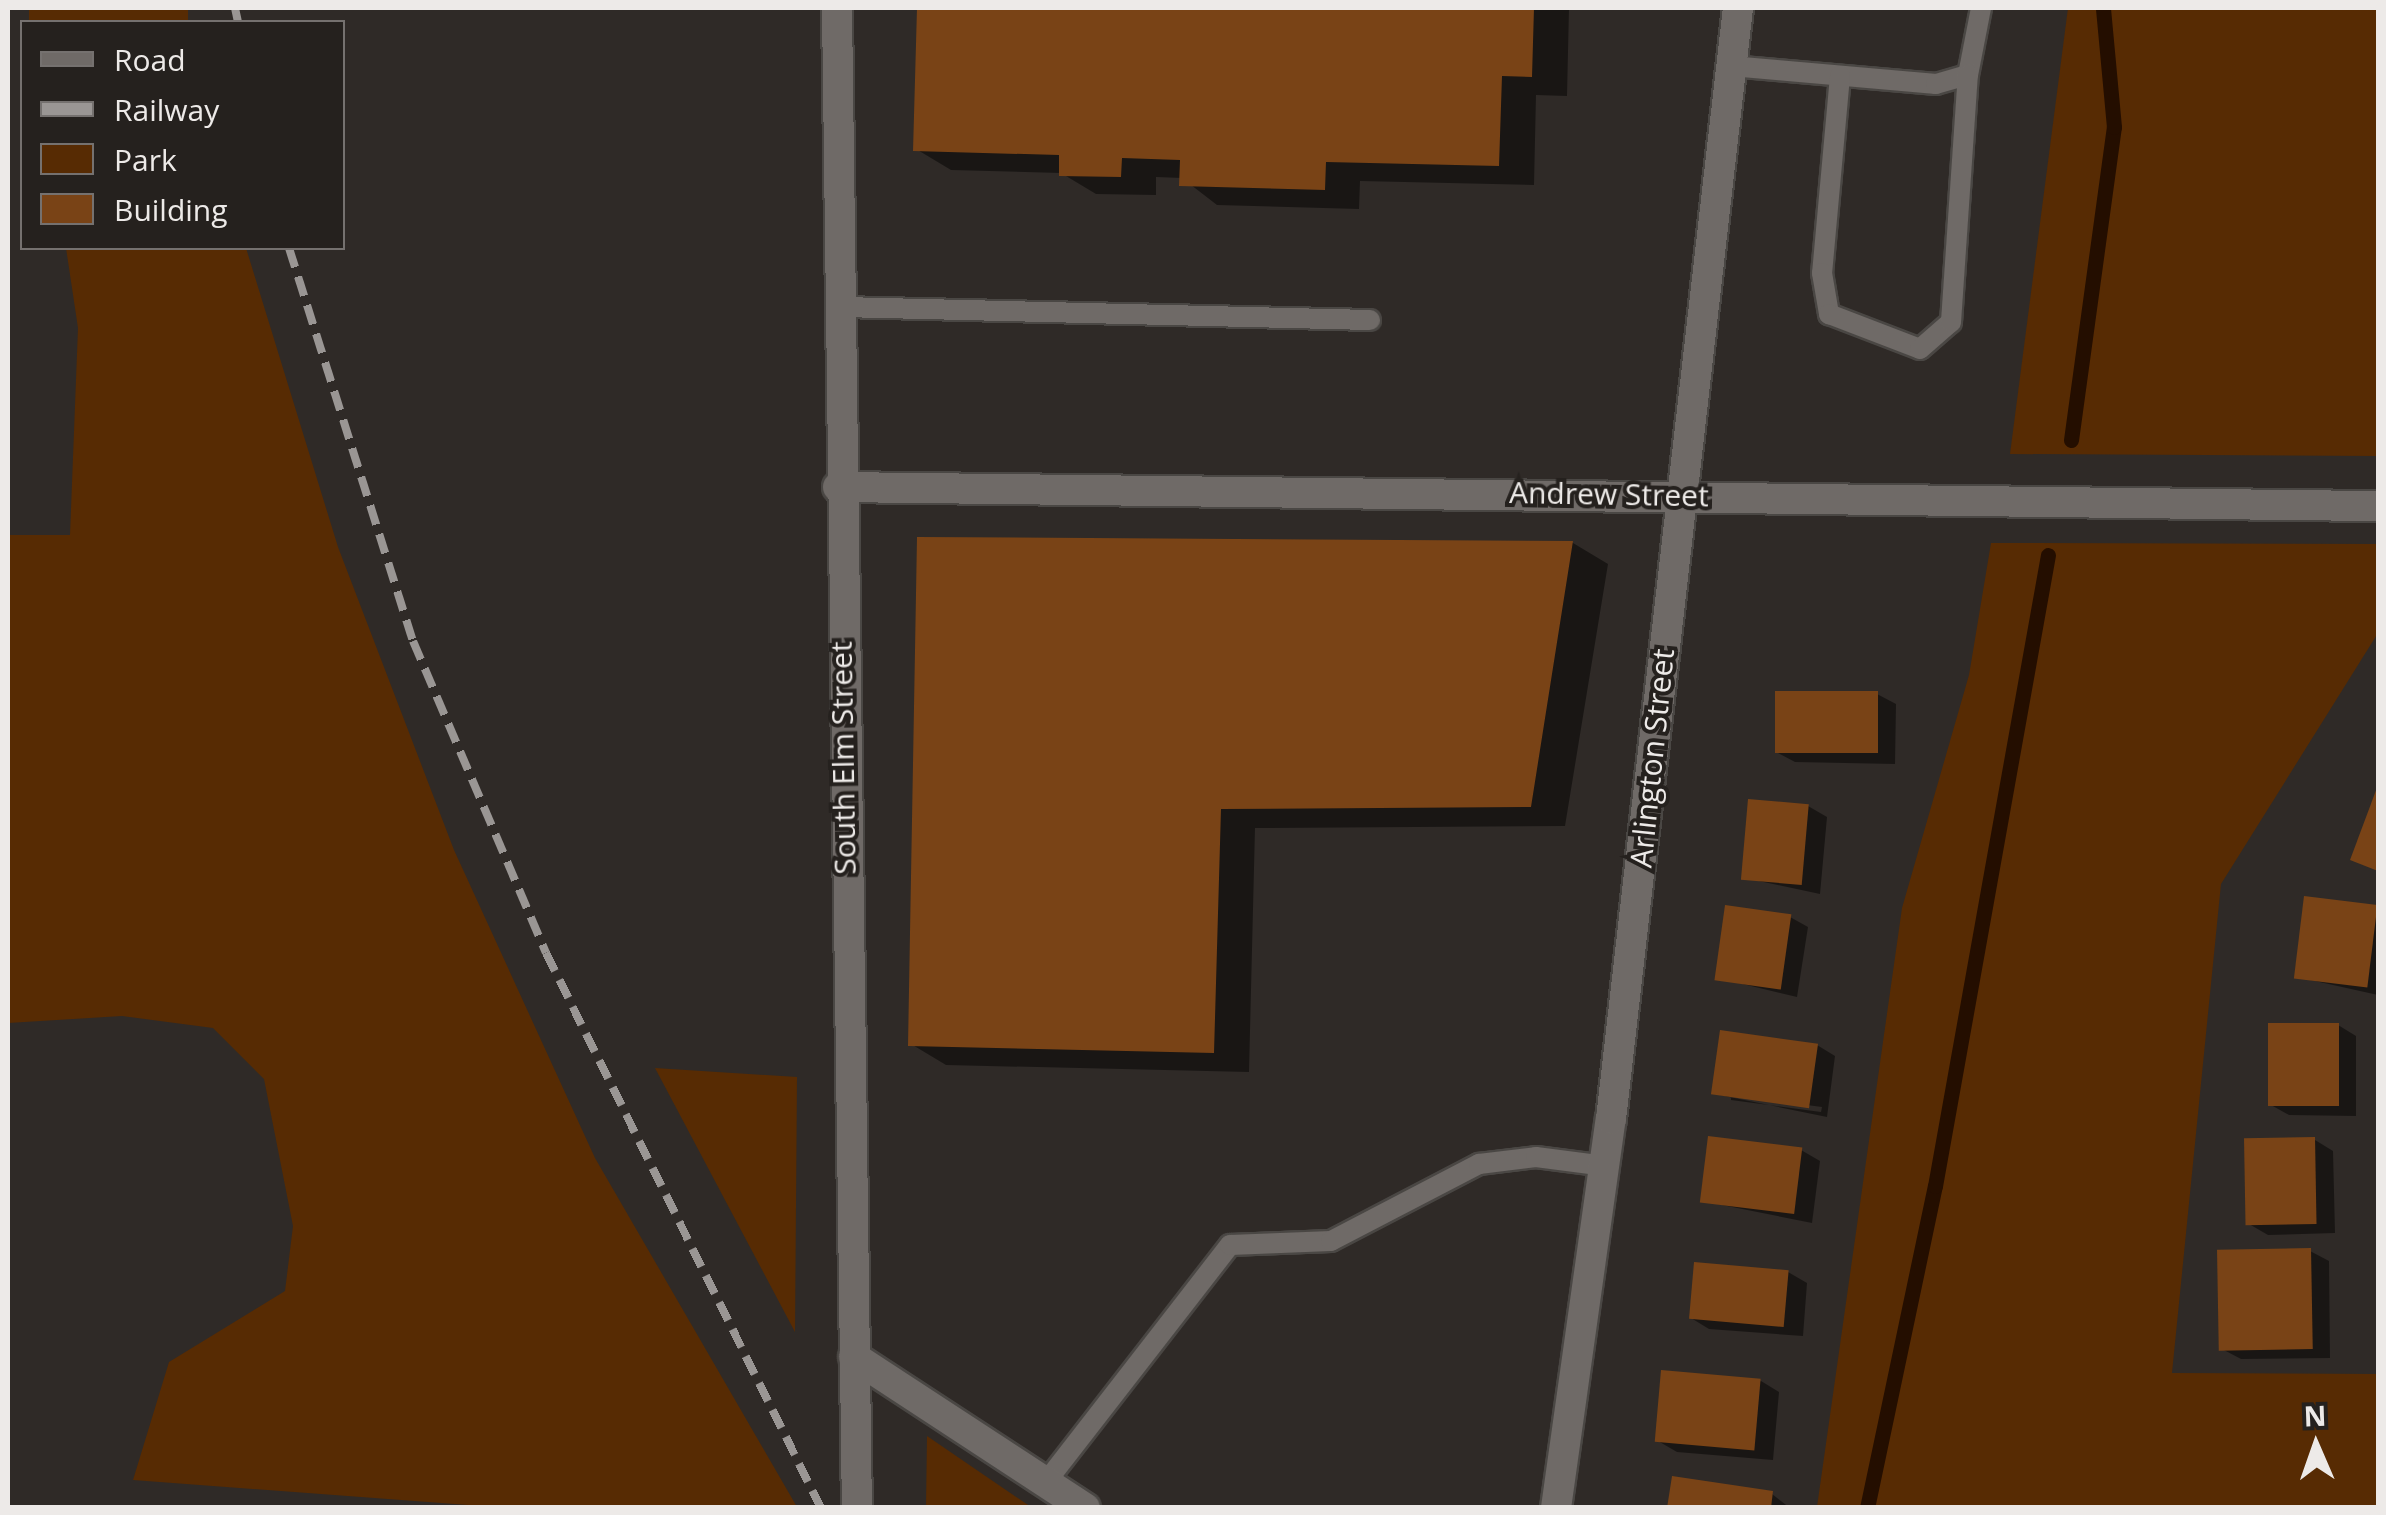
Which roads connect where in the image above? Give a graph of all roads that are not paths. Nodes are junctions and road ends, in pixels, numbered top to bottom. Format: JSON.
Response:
{"nodes":[{"id":1,"x":838,"y":8,"type":"edge"},
{"id":2,"x":1738,"y":8,"type":"edge"},
{"id":3,"x":1980,"y":8,"type":"edge"},
{"id":4,"x":1731,"y":66,"type":"junction"},
{"id":5,"x":1968,"y":75,"type":"junction"},
{"id":6,"x":1840,"y":76,"type":"junction"},
{"id":7,"x":842,"y":307,"type":"junction"},
{"id":8,"x":1370,"y":320,"type":"dead end"},
{"id":9,"x":838,"y":486,"type":"junction"},
{"id":10,"x":1682,"y":494,"type":"junction"},
{"id":11,"x":2378,"y":506,"type":"edge"},
{"id":12,"x":1605,"y":1166,"type":"junction"},
{"id":13,"x":854,"y":1357,"type":"junction"},
{"id":14,"x":1046,"y":1482,"type":"junction"},
{"id":15,"x":857,"y":1508,"type":"edge"},
{"id":16,"x":1085,"y":1508,"type":"edge"},
{"id":17,"x":1556,"y":1508,"type":"edge"}],
"edges":[{"from":1,"to":7,"type":"street","name":"South Elm Street"},
{"from":2,"to":4,"type":"street","name":"Arlington Street"},
{"from":3,"to":5,"type":"lane"},
{"from":4,"to":6,"type":"lane"},
{"from":4,"to":10,"type":"street","name":"Arlington Street"},
{"from":5,"to":6,"type":"lane"},
{"from":5,"to":6,"type":"lane"},
{"from":7,"to":8,"type":"lane"},
{"from":7,"to":9,"type":"street","name":"South Elm Street"},
{"from":9,"to":10,"type":"street","name":"Andrew Street"},
{"from":9,"to":13,"type":"street","name":"South Elm Street"},
{"from":10,"to":11,"type":"street","name":"Andrew Street"},
{"from":10,"to":12,"type":"street","name":"Arlington Street"},
{"from":12,"to":14,"type":"lane"},
{"from":12,"to":17,"type":"street","name":"Arlington Street"},
{"from":13,"to":14,"type":"street"},
{"from":13,"to":15,"type":"street","name":"South Elm Street"},
{"from":14,"to":16,"type":"street"}]}
